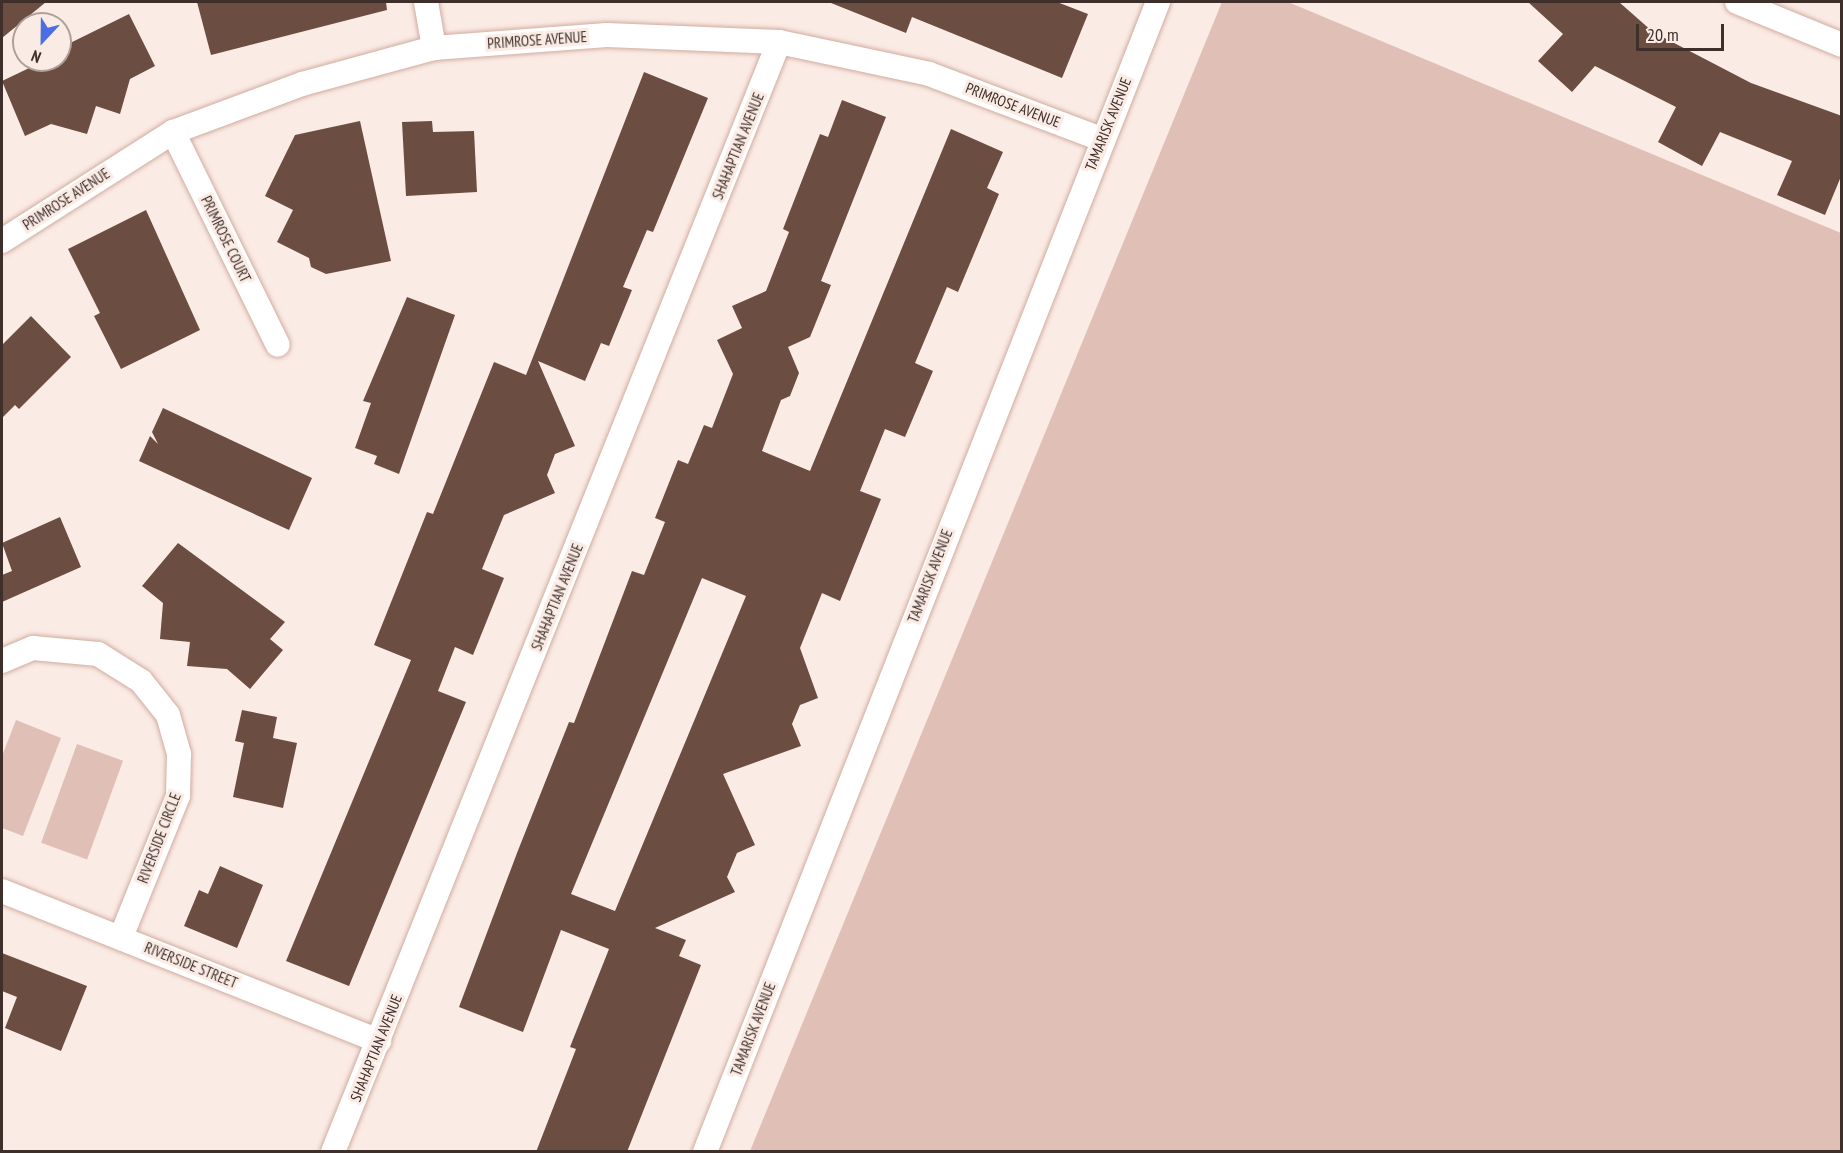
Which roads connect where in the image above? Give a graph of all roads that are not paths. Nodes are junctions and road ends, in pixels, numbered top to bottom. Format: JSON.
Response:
{"nodes":[{"id":1,"x":426,"y":2,"type":"edge"},
{"id":2,"x":1158,"y":2,"type":"edge"},
{"id":3,"x":1737,"y":2,"type":"edge"},
{"id":4,"x":779,"y":42,"type":"junction"},
{"id":5,"x":1842,"y":45,"type":"edge"},
{"id":6,"x":434,"y":48,"type":"junction"},
{"id":7,"x":173,"y":132,"type":"junction"},
{"id":8,"x":1101,"y":139,"type":"junction"},
{"id":9,"x":2,"y":241,"type":"edge"},
{"id":10,"x":278,"y":345,"type":"dead end"},
{"id":11,"x":2,"y":661,"type":"edge"},
{"id":12,"x":2,"y":891,"type":"edge"},
{"id":13,"x":120,"y":937,"type":"junction"},
{"id":14,"x":379,"y":1041,"type":"junction"},
{"id":15,"x":333,"y":1152,"type":"edge"},
{"id":16,"x":705,"y":1152,"type":"edge"}],
"edges":[{"from":1,"to":6,"type":"street"},
{"from":2,"to":8,"type":"street","name":"TAMARISK AVENUE"},
{"from":3,"to":5,"type":"street"},
{"from":4,"to":6,"type":"street","name":"PRIMROSE AVENUE"},
{"from":4,"to":8,"type":"street","name":"PRIMROSE AVENUE"},
{"from":4,"to":14,"type":"street","name":"SHAHAPTIAN AVENUE"},
{"from":6,"to":7,"type":"street","name":"PRIMROSE AVENUE"},
{"from":7,"to":9,"type":"street","name":"PRIMROSE AVENUE"},
{"from":7,"to":10,"type":"street","name":"PRIMROSE COURT"},
{"from":8,"to":16,"type":"street","name":"TAMARISK AVENUE"},
{"from":11,"to":13,"type":"street","name":"RIVERSIDE CIRCLE"},
{"from":12,"to":13,"type":"street","name":"RIVERSIDE STREET"},
{"from":13,"to":14,"type":"street","name":"RIVERSIDE STREET"},
{"from":14,"to":15,"type":"street","name":"SHAHAPTIAN AVENUE"}]}
